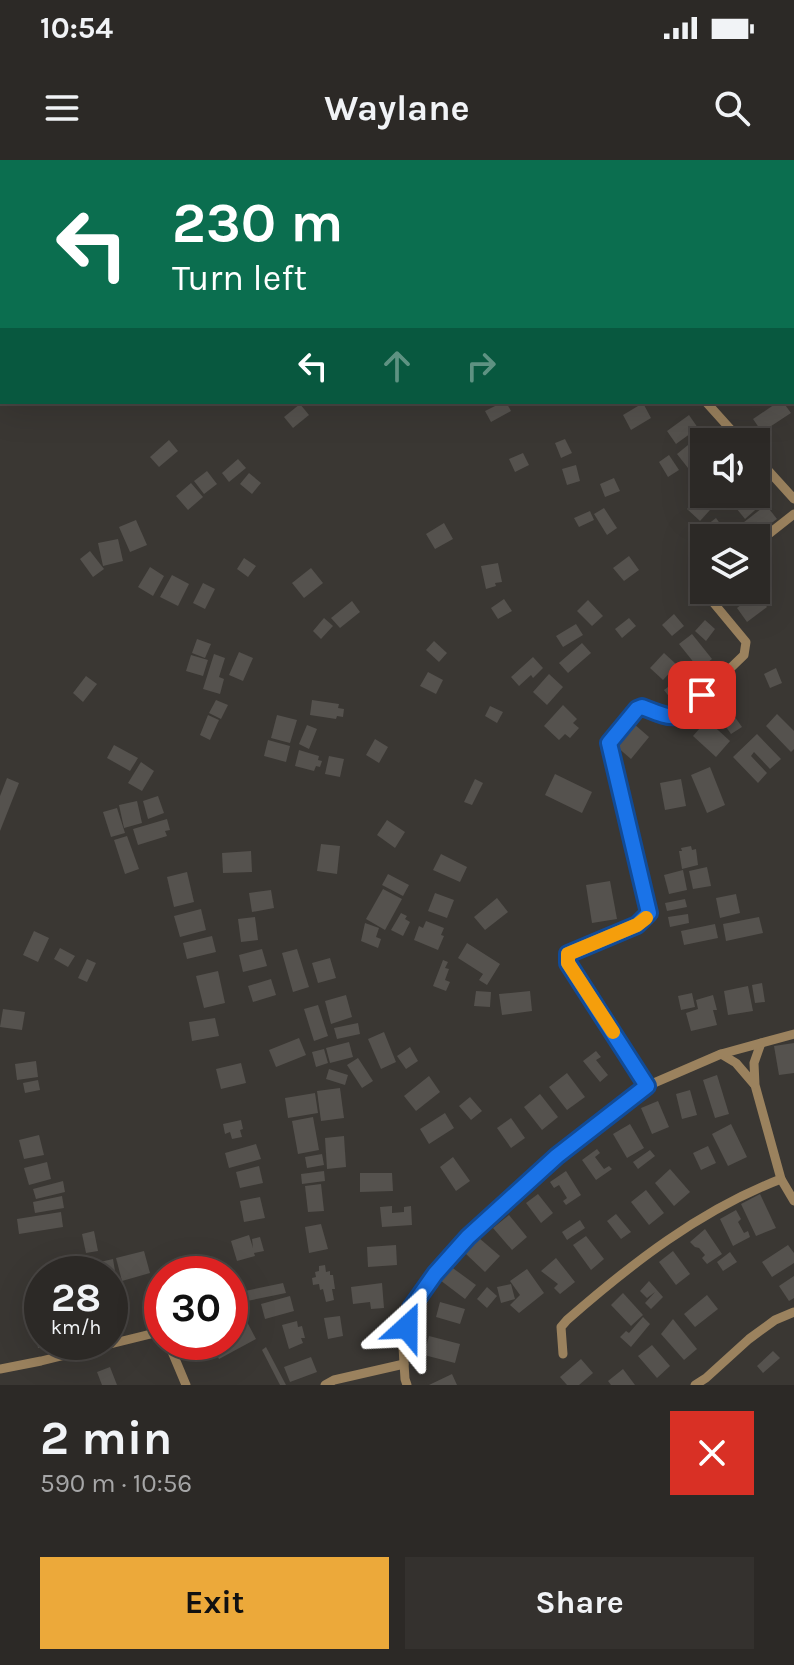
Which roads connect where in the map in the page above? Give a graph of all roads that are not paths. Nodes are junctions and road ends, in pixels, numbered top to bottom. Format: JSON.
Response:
{"nodes":[{"id":1,"x":708,"y":404,"type":"edge"},
{"id":2,"x":729,"y":428,"type":"edge"},
{"id":3,"x":770,"y":472,"type":"edge"},
{"id":4,"x":794,"y":499,"type":"edge"},
{"id":5,"x":794,"y":514,"type":"edge"},
{"id":6,"x":770,"y":533,"type":"edge"},
{"id":7,"x":714,"y":604,"type":"edge"},
{"id":8,"x":794,"y":1034,"type":"edge"},
{"id":9,"x":761,"y":1043,"type":"junction"},
{"id":10,"x":721,"y":1054,"type":"junction"},
{"id":11,"x":755,"y":1085,"type":"junction"},
{"id":12,"x":647,"y":1086,"type":"junction"},
{"id":13,"x":781,"y":1179,"type":"junction"},
{"id":14,"x":794,"y":1201,"type":"edge"},
{"id":15,"x":794,"y":1312,"type":"edge"},
{"id":16,"x":144,"y":1336,"type":"edge"},
{"id":17,"x":563,"y":1354,"type":"dead end"},
{"id":18,"x":176,"y":1360,"type":"edge"},
{"id":19,"x":404,"y":1364,"type":"junction"},
{"id":20,"x":0,"y":1369,"type":"edge"},
{"id":21,"x":186,"y":1385,"type":"edge"},
{"id":22,"x":325,"y":1385,"type":"edge"},
{"id":23,"x":407,"y":1385,"type":"edge"},
{"id":24,"x":695,"y":1385,"type":"edge"}],
"edges":[{"from":1,"to":2,"type":"street"},
{"from":3,"to":4,"type":"street"},
{"from":5,"to":6,"type":"street"},
{"from":7,"to":12,"type":"street"},
{"from":8,"to":9,"type":"street"},
{"from":9,"to":10,"type":"street"},
{"from":9,"to":11,"type":"street"},
{"from":10,"to":11,"type":"street"},
{"from":10,"to":12,"type":"street"},
{"from":11,"to":13,"type":"street"},
{"from":12,"to":19,"type":"street"},
{"from":13,"to":14,"type":"street"},
{"from":13,"to":17,"type":"street"},
{"from":15,"to":24,"type":"street"},
{"from":16,"to":20,"type":"street"},
{"from":18,"to":21,"type":"street"},
{"from":19,"to":22,"type":"street"},
{"from":19,"to":23,"type":"street"}]}
